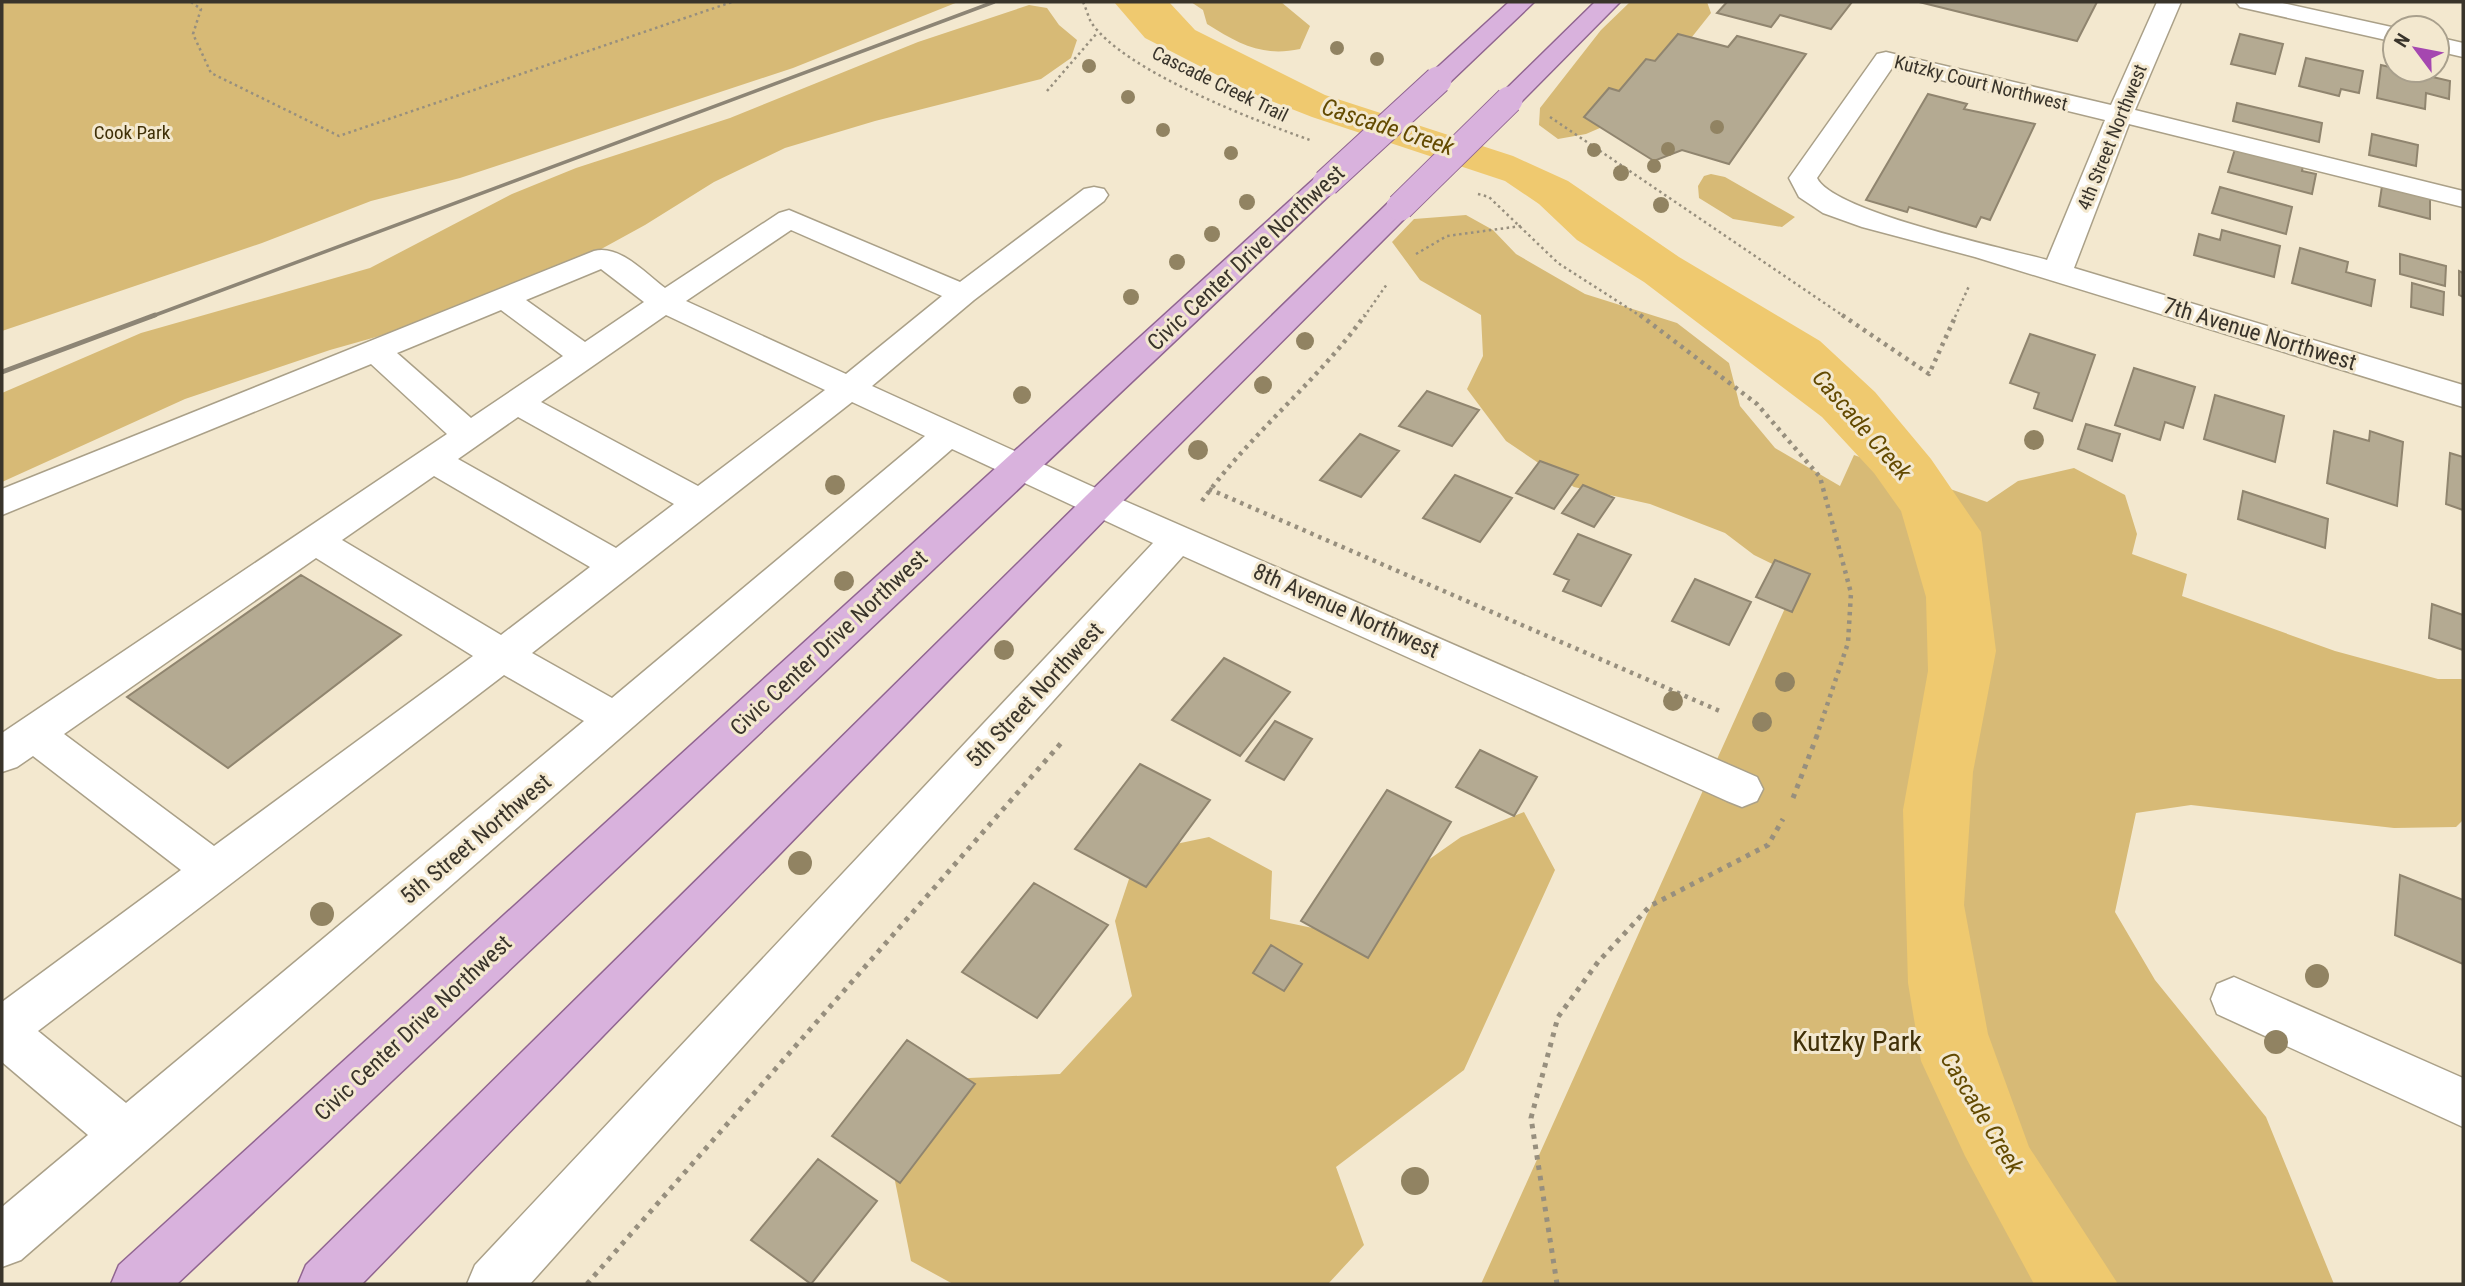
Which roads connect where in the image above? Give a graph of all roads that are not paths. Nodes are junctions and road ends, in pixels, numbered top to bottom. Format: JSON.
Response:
{"nodes":[{"id":1,"x":1522,"y":2,"type":"edge"},
{"id":2,"x":1608,"y":2,"type":"edge"},
{"id":3,"x":2169,"y":2,"type":"edge"},
{"id":4,"x":2248,"y":2,"type":"edge"},
{"id":5,"x":2381,"y":32,"type":"edge"},
{"id":6,"x":2119,"y":116,"type":"junction"},
{"id":7,"x":1094,"y":195,"type":"dead end"},
{"id":8,"x":2463,"y":199,"type":"edge"},
{"id":9,"x":2057,"y":273,"type":"junction"},
{"id":10,"x":963,"y":293,"type":"junction"},
{"id":11,"x":504,"y":298,"type":"junction"},
{"id":12,"x":664,"y":302,"type":"junction"},
{"id":13,"x":375,"y":351,"type":"junction"},
{"id":14,"x":584,"y":356,"type":"junction"},
{"id":15,"x":849,"y":388,"type":"junction"},
{"id":16,"x":2463,"y":396,"type":"edge"},
{"id":17,"x":516,"y":401,"type":"junction"},
{"id":18,"x":468,"y":434,"type":"junction"},
{"id":19,"x":949,"y":434,"type":"junction"},
{"id":20,"x":431,"y":459,"type":"junction"},
{"id":21,"x":1021,"y":467,"type":"junction"},
{"id":22,"x":699,"y":502,"type":"junction"},
{"id":23,"x":2,"y":503,"type":"edge"},
{"id":24,"x":1099,"y":503,"type":"junction"},
{"id":25,"x":1178,"y":539,"type":"junction"},
{"id":26,"x":314,"y":540,"type":"junction"},
{"id":27,"x":617,"y":566,"type":"junction"},
{"id":28,"x":505,"y":653,"type":"junction"},
{"id":29,"x":618,"y":718,"type":"junction"},
{"id":30,"x":18,"y":744,"type":"edge"},
{"id":31,"x":1742,"y":789,"type":"dead end"},
{"id":32,"x":213,"y":870,"type":"junction"},
{"id":33,"x":2234,"y":999,"type":"dead end"},
{"id":34,"x":2,"y":1031,"type":"edge"},
{"id":35,"x":2463,"y":1104,"type":"edge"},
{"id":36,"x":124,"y":1136,"type":"junction"},
{"id":37,"x":2,"y":1241,"type":"edge"},
{"id":38,"x":138,"y":1284,"type":"edge"},
{"id":39,"x":326,"y":1284,"type":"edge"},
{"id":40,"x":494,"y":1284,"type":"edge"}],
"edges":[{"from":1,"to":21,"type":"main road","name":"Civic Center Drive Northwest","bridge":true},
{"from":2,"to":24,"type":"main road","bridge":true},
{"from":3,"to":6,"type":"street","name":"4th Street Northwest"},
{"from":4,"to":5,"type":"street"},
{"from":6,"to":8,"type":"street"},
{"from":6,"to":9,"type":"street","name":"4th Street Northwest"},
{"from":6,"to":9,"type":"street","name":"Kutzky Court Northwest"},
{"from":7,"to":10,"type":"street"},
{"from":9,"to":16,"type":"street","name":"7th Avenue Northwest"},
{"from":10,"to":12,"type":"street"},
{"from":10,"to":15,"type":"street"},
{"from":11,"to":12,"type":"street","name":"8th Avenue Northwest"},
{"from":11,"to":13,"type":"street"},
{"from":11,"to":14,"type":"street"},
{"from":12,"to":14,"type":"street"},
{"from":12,"to":15,"type":"street","name":"8th Avenue Northwest"},
{"from":13,"to":18,"type":"street"},
{"from":13,"to":23,"type":"street"},
{"from":14,"to":17,"type":"street"},
{"from":15,"to":19,"type":"street","name":"8th Avenue Northwest"},
{"from":15,"to":22,"type":"street"},
{"from":17,"to":18,"type":"street"},
{"from":17,"to":22,"type":"street"},
{"from":18,"to":20,"type":"street"},
{"from":19,"to":21,"type":"street","name":"8th Avenue Northwest"},
{"from":19,"to":29,"type":"street","name":"5th Street Northwest"},
{"from":20,"to":26,"type":"street"},
{"from":20,"to":27,"type":"street"},
{"from":21,"to":24,"type":"street","name":"8th Avenue Northwest"},
{"from":21,"to":38,"type":"main road","name":"Civic Center Drive Northwest"},
{"from":22,"to":27,"type":"street"},
{"from":24,"to":25,"type":"street","name":"8th Avenue Northwest"},
{"from":24,"to":39,"type":"main road"},
{"from":25,"to":31,"type":"street","name":"8th Avenue Northwest"},
{"from":25,"to":40,"type":"street","name":"5th Street Northwest"},
{"from":26,"to":28,"type":"street"},
{"from":26,"to":30,"type":"street"},
{"from":27,"to":28,"type":"street"},
{"from":28,"to":29,"type":"street"},
{"from":28,"to":32,"type":"street"},
{"from":29,"to":36,"type":"street","name":"5th Street Northwest"},
{"from":30,"to":32,"type":"street"},
{"from":32,"to":34,"type":"street"},
{"from":33,"to":35,"type":"street"},
{"from":34,"to":36,"type":"street"},
{"from":36,"to":37,"type":"street","name":"5th Street Northwest"}]}
